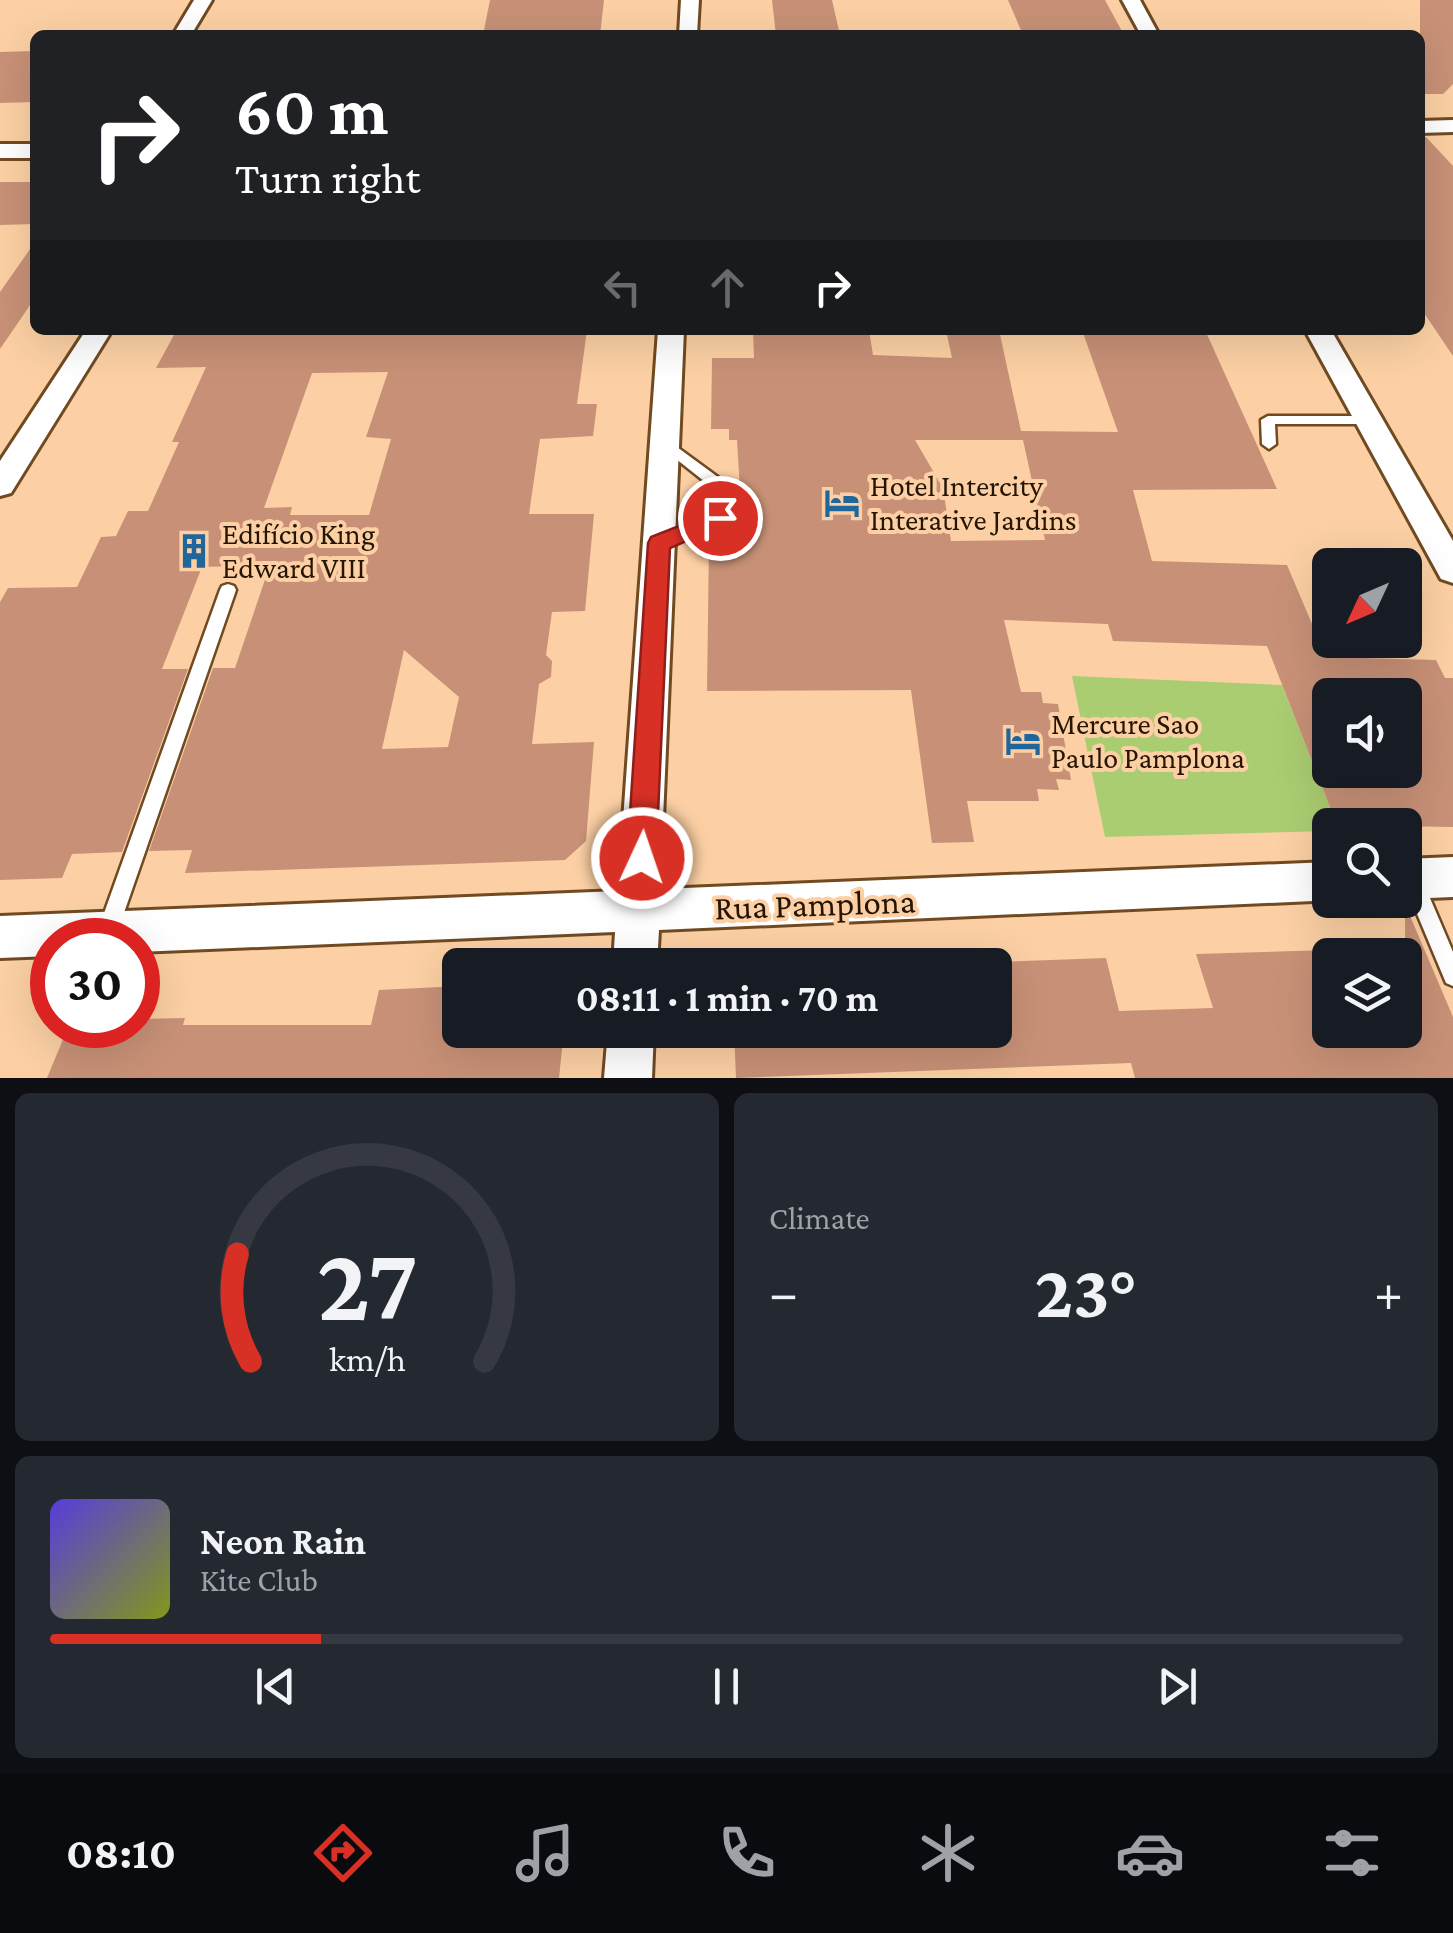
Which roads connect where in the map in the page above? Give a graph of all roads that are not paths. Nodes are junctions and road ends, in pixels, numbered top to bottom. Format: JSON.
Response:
{"nodes":[{"id":1,"x":203,"y":0,"type":"edge"},
{"id":2,"x":690,"y":0,"type":"edge"},
{"id":3,"x":1131,"y":0,"type":"edge"},
{"id":4,"x":185,"y":30,"type":"edge"},
{"id":5,"x":688,"y":30,"type":"edge"},
{"id":6,"x":1147,"y":30,"type":"edge"},
{"id":7,"x":1453,"y":126,"type":"edge"},
{"id":8,"x":1425,"y":127,"type":"edge"},
{"id":9,"x":30,"y":151,"type":"edge"},
{"id":10,"x":0,"y":152,"type":"edge"},
{"id":11,"x":96,"y":335,"type":"edge"},
{"id":12,"x":671,"y":335,"type":"edge"},
{"id":13,"x":1321,"y":335,"type":"edge"},
{"id":14,"x":1368,"y":420,"type":"junction"},
{"id":15,"x":665,"y":443,"type":"junction"},
{"id":16,"x":1269,"y":444,"type":"dead end"},
{"id":17,"x":0,"y":485,"type":"edge"},
{"id":18,"x":659,"y":543,"type":"junction"},
{"id":19,"x":1453,"y":570,"type":"edge"},
{"id":20,"x":228,"y":590,"type":"dead end"},
{"id":21,"x":1423,"y":879,"type":"edge"},
{"id":22,"x":1312,"y":883,"type":"edge"},
{"id":23,"x":638,"y":911,"type":"junction"},
{"id":24,"x":113,"y":918,"type":"edge"},
{"id":25,"x":160,"y":930,"type":"edge"},
{"id":26,"x":30,"y":936,"type":"edge"},
{"id":27,"x":0,"y":937,"type":"edge"},
{"id":28,"x":636,"y":948,"type":"edge"},
{"id":29,"x":1453,"y":976,"type":"edge"},
{"id":30,"x":630,"y":1048,"type":"edge"},
{"id":31,"x":628,"y":1078,"type":"edge"}],
"edges":[{"from":1,"to":4,"type":"street"},
{"from":2,"to":5,"type":"street"},
{"from":3,"to":6,"type":"street"},
{"from":7,"to":8,"type":"street"},
{"from":9,"to":10,"type":"street"},
{"from":11,"to":17,"type":"street"},
{"from":12,"to":15,"type":"street"},
{"from":13,"to":14,"type":"street"},
{"from":14,"to":16,"type":"lane"},
{"from":14,"to":19,"type":"street"},
{"from":15,"to":18,"type":"street"},
{"from":15,"to":18,"type":"lane"},
{"from":18,"to":23,"type":"street"},
{"from":20,"to":24,"type":"lane"},
{"from":21,"to":29,"type":"lane"},
{"from":22,"to":23,"type":"street","name":"Rua Pamplona"},
{"from":23,"to":25,"type":"street","name":"Rua Pamplona"},
{"from":23,"to":28,"type":"street"},
{"from":26,"to":27,"type":"street","name":"Rua Pamplona"},
{"from":30,"to":31,"type":"street"}]}
